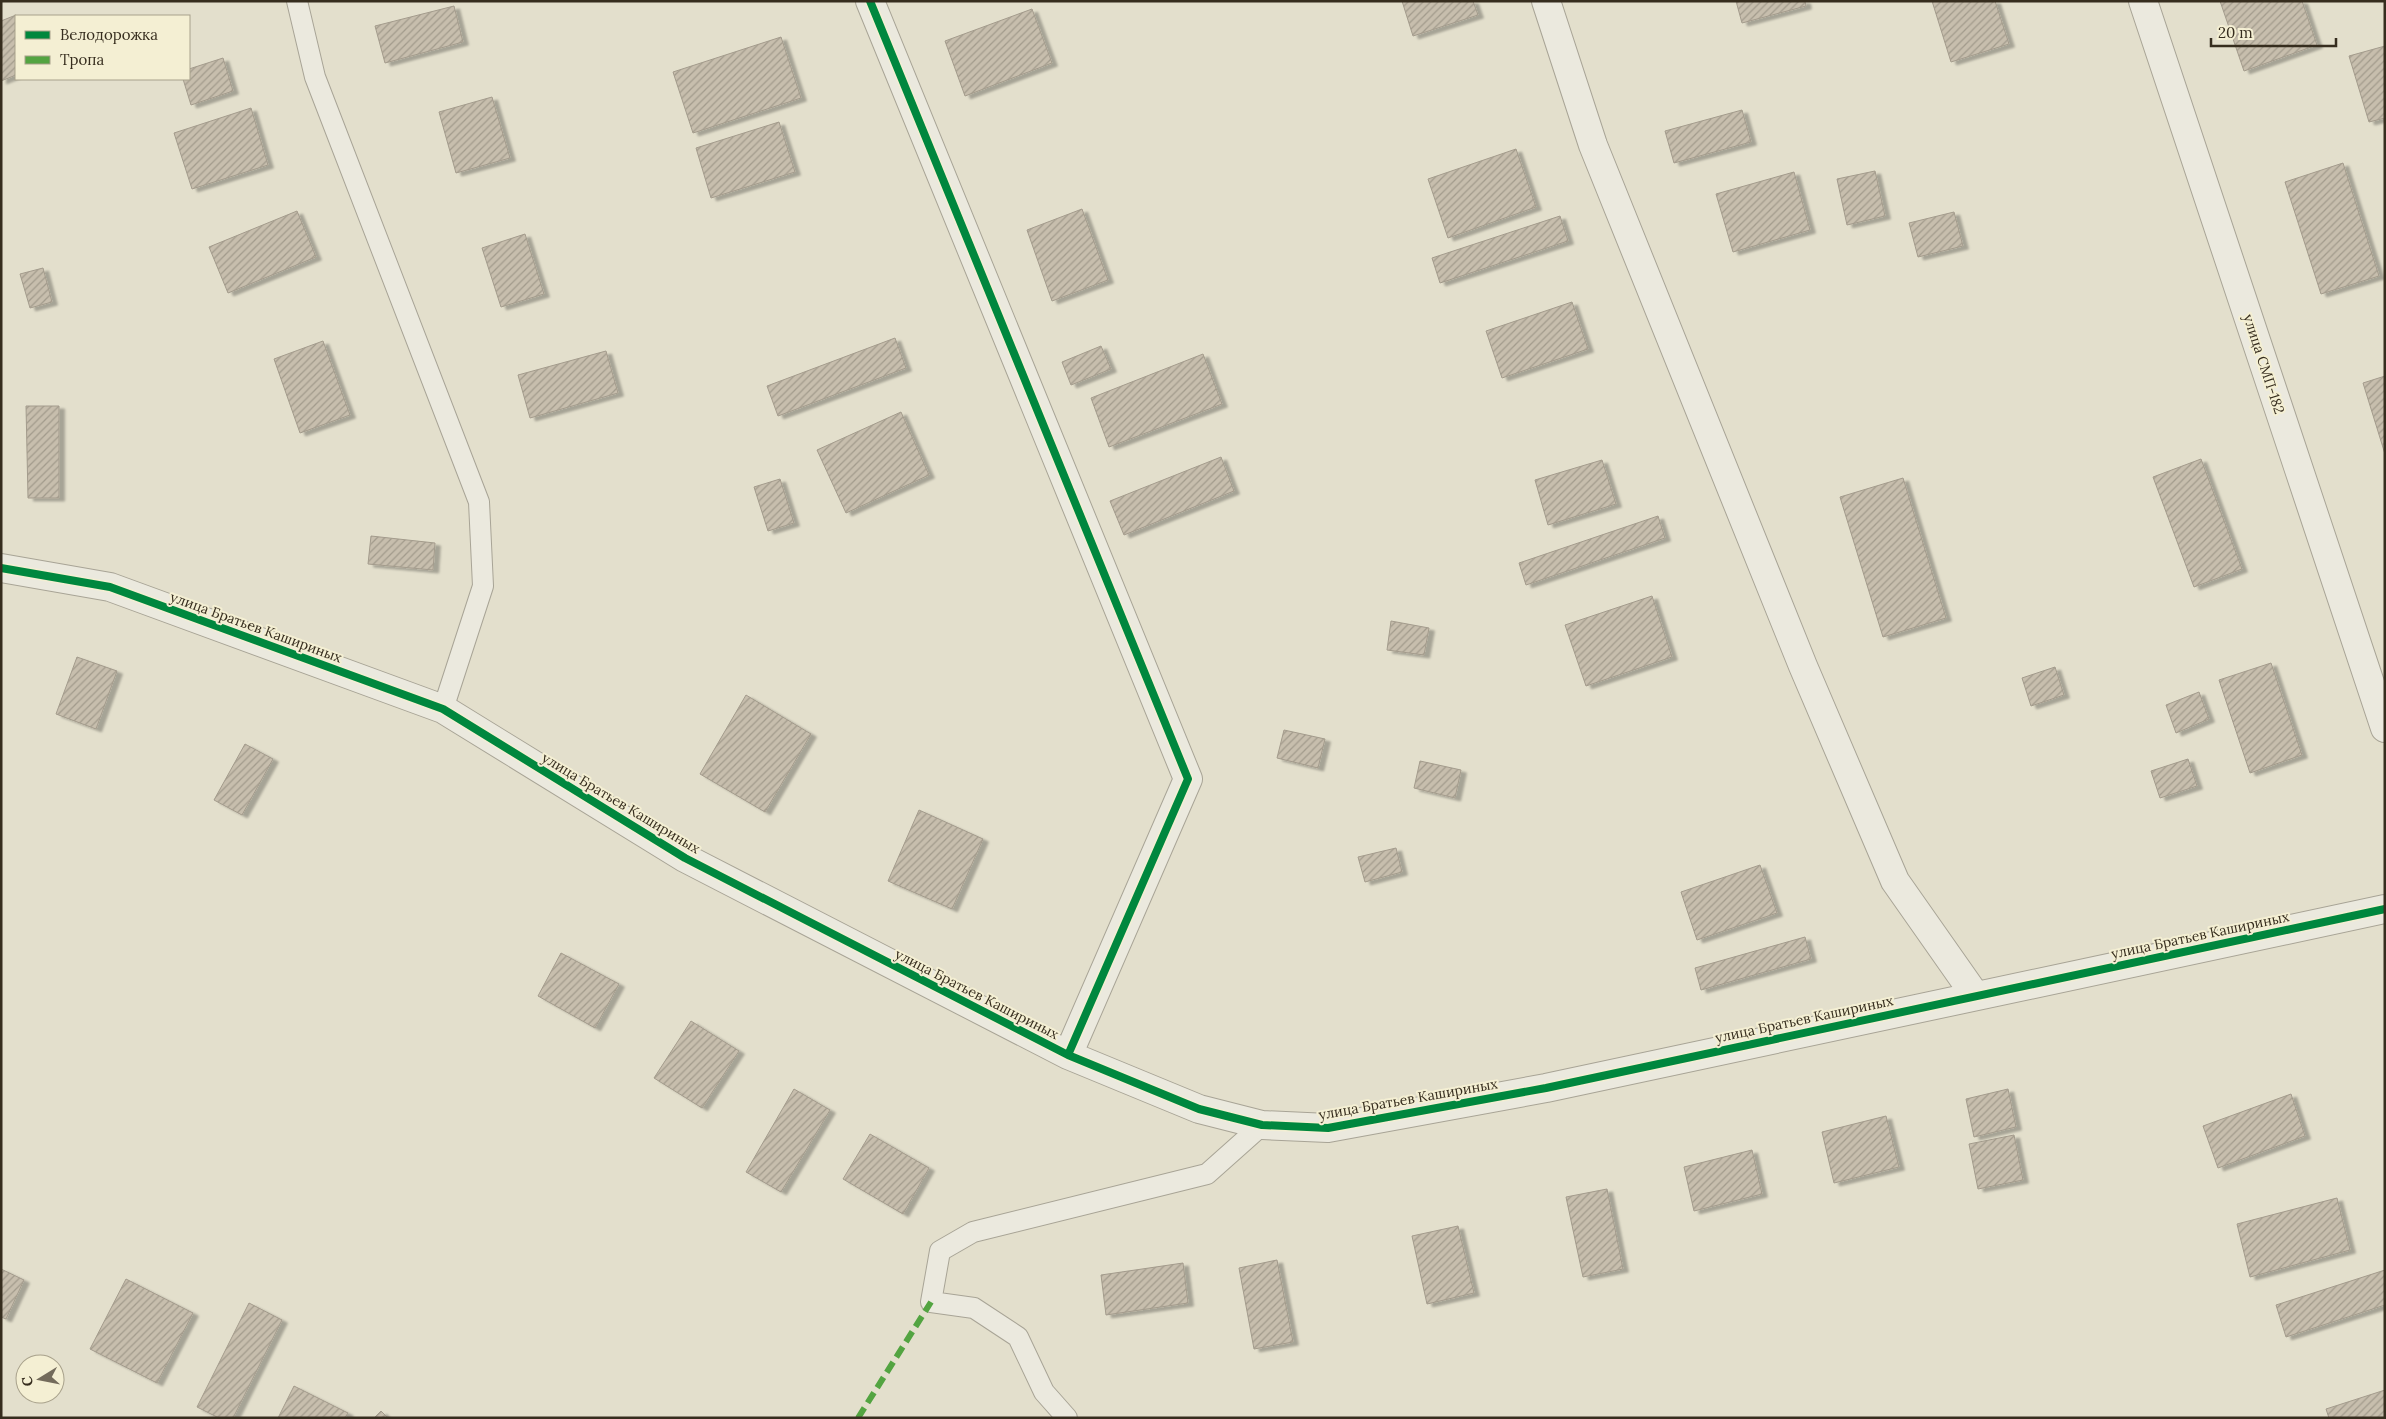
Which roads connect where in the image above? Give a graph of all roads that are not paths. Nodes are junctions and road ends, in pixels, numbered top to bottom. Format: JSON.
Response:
{"nodes":[{"id":1,"x":297,"y":1,"type":"edge"},
{"id":2,"x":870,"y":1,"type":"edge"},
{"id":3,"x":1546,"y":1,"type":"edge"},
{"id":4,"x":2143,"y":1,"type":"edge"},
{"id":5,"x":1,"y":568,"type":"edge"},
{"id":6,"x":443,"y":710,"type":"junction"},
{"id":7,"x":2385,"y":728,"type":"edge"},
{"id":8,"x":2385,"y":909,"type":"edge"},
{"id":9,"x":1975,"y":995,"type":"junction"},
{"id":10,"x":1068,"y":1055,"type":"junction"},
{"id":11,"x":1262,"y":1125,"type":"junction"},
{"id":12,"x":1067,"y":1418,"type":"edge"}],
"edges":[{"from":1,"to":6,"type":"lane"},
{"from":2,"to":10,"type":"street"},
{"from":3,"to":9,"type":"street"},
{"from":4,"to":7,"type":"street","name":"улица СМП-182"},
{"from":5,"to":6,"type":"street","name":"улица Братьев Кашириных"},
{"from":6,"to":10,"type":"street","name":"улица Братьев Кашириных"},
{"from":8,"to":9,"type":"street","name":"улица Братьев Кашириных"},
{"from":9,"to":11,"type":"street","name":"улица Братьев Кашириных"},
{"from":10,"to":11,"type":"street","name":"улица Братьев Кашириных"},
{"from":11,"to":12,"type":"lane"}]}
